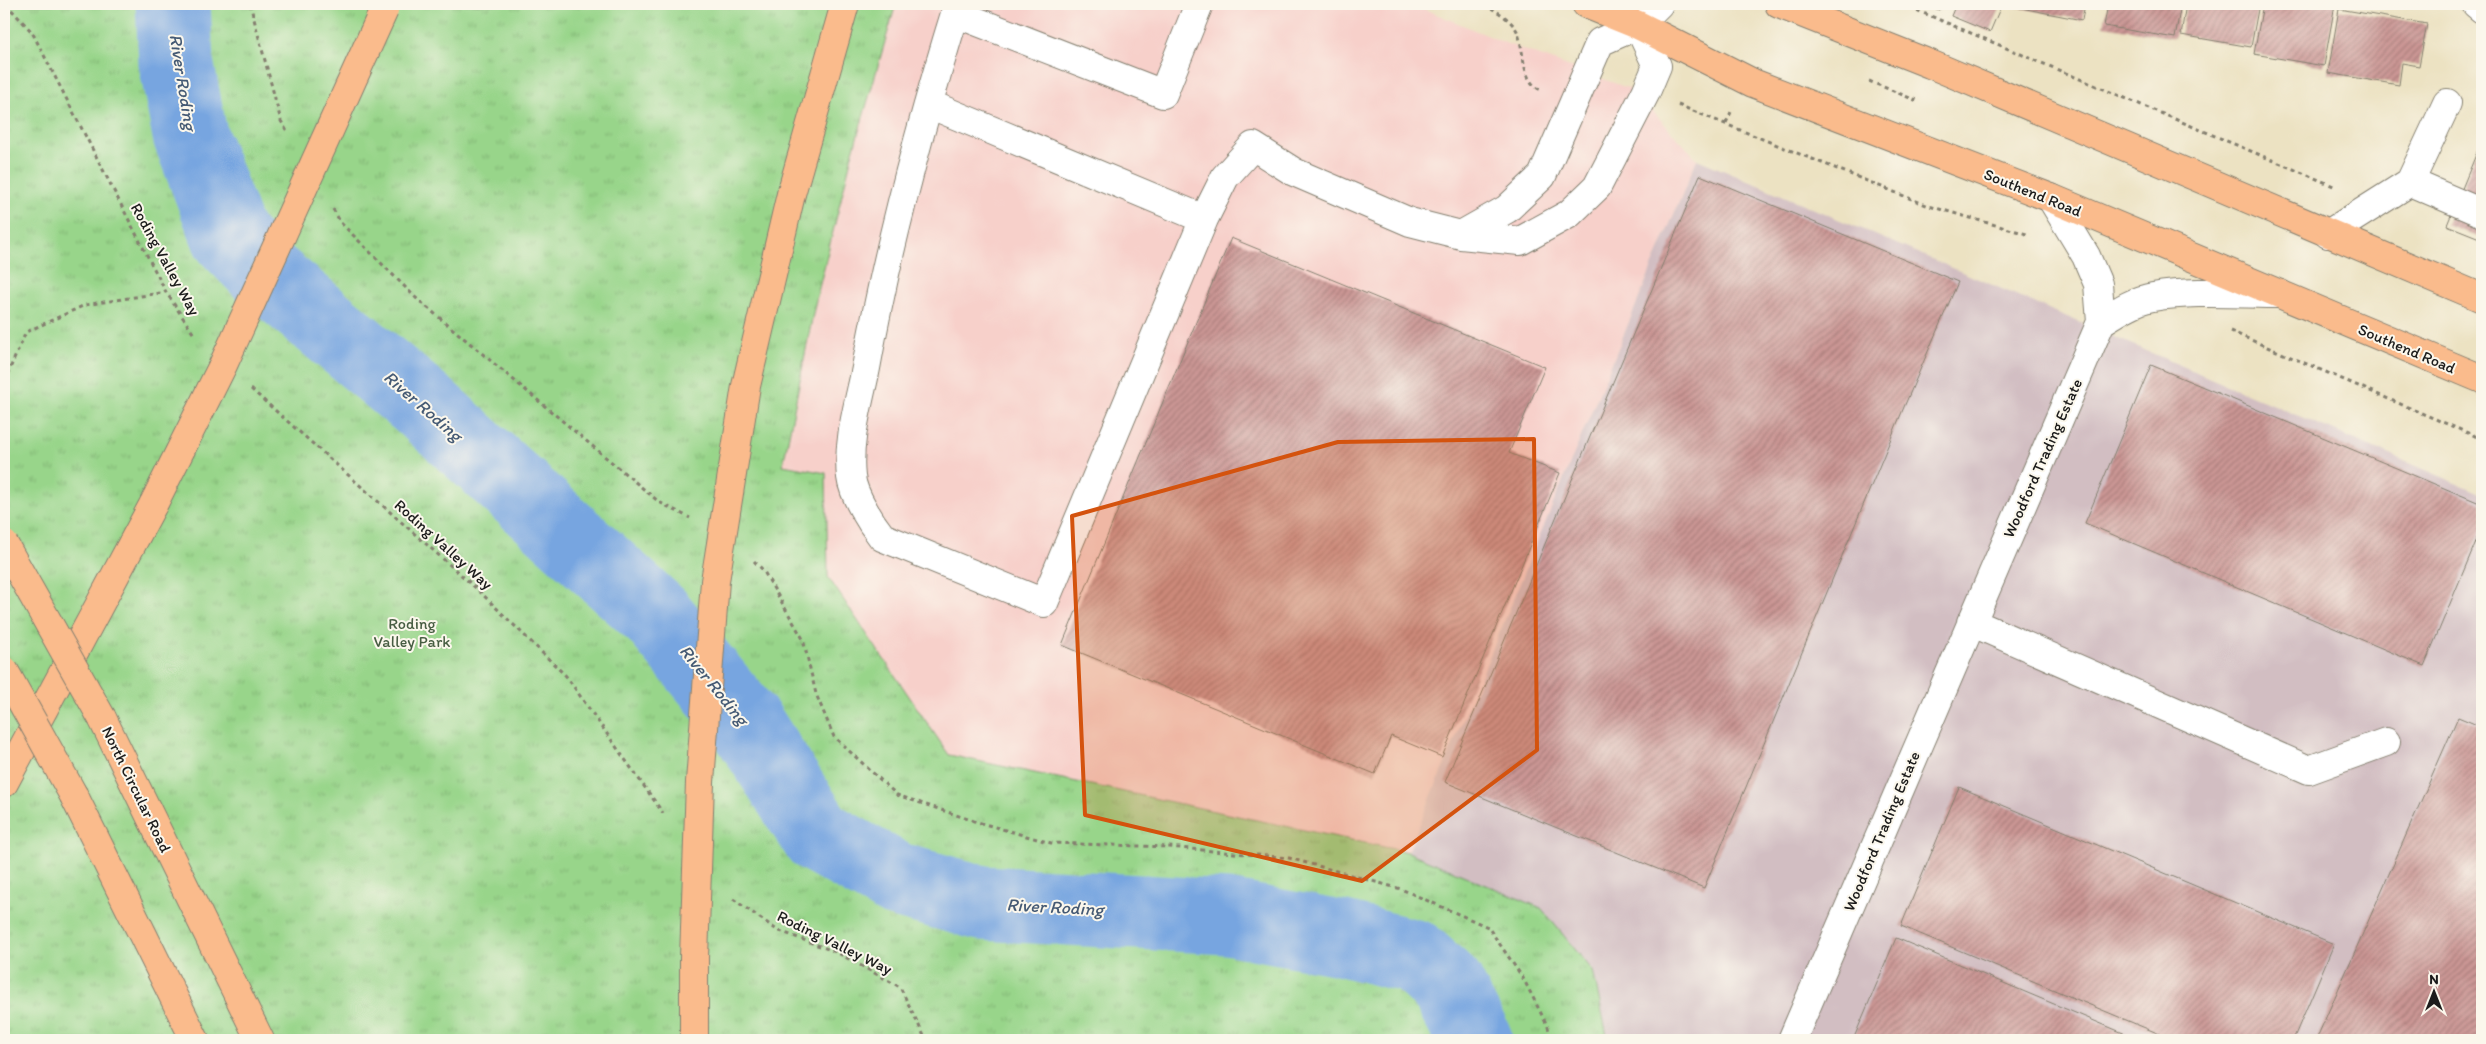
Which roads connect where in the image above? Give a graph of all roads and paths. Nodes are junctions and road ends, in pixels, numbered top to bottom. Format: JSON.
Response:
{"nodes":[{"id":1,"x":6,"y":4,"type":"edge"},
{"id":2,"x":250,"y":4,"type":"edge"},
{"id":3,"x":387,"y":4,"type":"edge"},
{"id":4,"x":845,"y":4,"type":"edge"},
{"id":5,"x":1199,"y":4,"type":"edge"},
{"id":6,"x":1484,"y":4,"type":"edge"},
{"id":7,"x":1586,"y":4,"type":"edge"},
{"id":8,"x":1659,"y":4,"type":"edge"},
{"id":9,"x":1779,"y":4,"type":"edge"},
{"id":10,"x":1902,"y":4,"type":"edge"},
{"id":11,"x":2476,"y":4,"type":"edge"},
{"id":12,"x":957,"y":8,"type":"edge"},
{"id":13,"x":2482,"y":9,"type":"edge"},
{"id":14,"x":1638,"y":25,"type":"junction"},
{"id":15,"x":1544,"y":91,"type":"dead end"},
{"id":16,"x":1673,"y":103,"type":"dead end"},
{"id":17,"x":2447,"y":103,"type":"dead end"},
{"id":18,"x":929,"y":104,"type":"junction"},
{"id":19,"x":1733,"y":108,"type":"dead end"},
{"id":20,"x":1726,"y":123,"type":"junction"},
{"id":21,"x":291,"y":138,"type":"dead end"},
{"id":22,"x":2410,"y":182,"type":"junction"},
{"id":23,"x":2051,"y":198,"type":"junction"},
{"id":24,"x":2376,"y":204,"type":"junction"},
{"id":25,"x":331,"y":206,"type":"dead end"},
{"id":26,"x":2482,"y":213,"type":"edge"},
{"id":27,"x":1204,"y":219,"type":"junction"},
{"id":28,"x":2328,"y":234,"type":"junction"},
{"id":29,"x":1460,"y":235,"type":"junction"},
{"id":30,"x":2040,"y":238,"type":"dead end"},
{"id":31,"x":166,"y":292,"type":"junction"},
{"id":32,"x":2280,"y":294,"type":"junction"},
{"id":33,"x":2482,"y":298,"type":"edge"},
{"id":34,"x":2101,"y":322,"type":"junction"},
{"id":35,"x":2229,"y":330,"type":"dead end"},
{"id":36,"x":202,"y":342,"type":"dead end"},
{"id":37,"x":2482,"y":380,"type":"edge"},
{"id":38,"x":4,"y":382,"type":"edge"},
{"id":39,"x":244,"y":382,"type":"dead end"},
{"id":40,"x":2482,"y":439,"type":"edge"},
{"id":41,"x":694,"y":520,"type":"dead end"},
{"id":42,"x":4,"y":544,"type":"edge"},
{"id":43,"x":750,"y":557,"type":"dead end"},
{"id":44,"x":1971,"y":622,"type":"junction"},
{"id":45,"x":4,"y":670,"type":"edge"},
{"id":46,"x":2386,"y":742,"type":"dead end"},
{"id":47,"x":4,"y":783,"type":"edge"},
{"id":48,"x":669,"y":821,"type":"dead end"},
{"id":49,"x":729,"y":894,"type":"dead end"},
{"id":50,"x":195,"y":1040,"type":"edge"},
{"id":51,"x":260,"y":1040,"type":"edge"},
{"id":52,"x":694,"y":1040,"type":"edge"},
{"id":53,"x":926,"y":1040,"type":"edge"},
{"id":54,"x":1551,"y":1040,"type":"edge"},
{"id":55,"x":1792,"y":1040,"type":"edge"}],
"edges":[{"from":1,"to":31,"type":"path","name":"Roding Valley Way"},
{"from":2,"to":21,"type":"path"},
{"from":3,"to":47,"type":"highway","bridge":true},
{"from":4,"to":52,"type":"highway","bridge":true},
{"from":5,"to":12,"type":"street"},
{"from":6,"to":15,"type":"path"},
{"from":7,"to":14,"type":"highway","name":"Southend Road"},
{"from":8,"to":14,"type":"street"},
{"from":9,"to":28,"type":"highway"},
{"from":10,"to":24,"type":"path"},
{"from":11,"to":13,"type":"street"},
{"from":12,"to":18,"type":"street"},
{"from":14,"to":23,"type":"highway","name":"Southend Road"},
{"from":14,"to":29,"type":"street"},
{"from":14,"to":29,"type":"street"},
{"from":16,"to":20,"type":"path"},
{"from":17,"to":22,"type":"street"},
{"from":18,"to":27,"type":"street"},
{"from":18,"to":27,"type":"street"},
{"from":19,"to":20,"type":"path"},
{"from":20,"to":30,"type":"path"},
{"from":22,"to":24,"type":"street"},
{"from":22,"to":26,"type":"street"},
{"from":23,"to":32,"type":"highway","name":"Southend Road"},
{"from":23,"to":34,"type":"street","name":"Woodford Trading Estate"},
{"from":24,"to":28,"type":"street"},
{"from":25,"to":41,"type":"path"},
{"from":27,"to":29,"type":"street"},
{"from":28,"to":33,"type":"highway"},
{"from":31,"to":36,"type":"path","name":"Roding Valley Way"},
{"from":31,"to":38,"type":"path"},
{"from":32,"to":34,"type":"street"},
{"from":32,"to":37,"type":"highway","name":"Southend Road"},
{"from":34,"to":44,"type":"street","name":"Woodford Trading Estate"},
{"from":35,"to":40,"type":"path"},
{"from":39,"to":48,"type":"path","name":"Roding Valley Way"},
{"from":42,"to":51,"type":"highway","name":"North Circular Road","bridge":true},
{"from":43,"to":54,"type":"path"},
{"from":44,"to":46,"type":"street"},
{"from":44,"to":55,"type":"street","name":"Woodford Trading Estate"},
{"from":45,"to":50,"type":"highway","bridge":true},
{"from":49,"to":53,"type":"path","name":"Roding Valley Way"}]}
